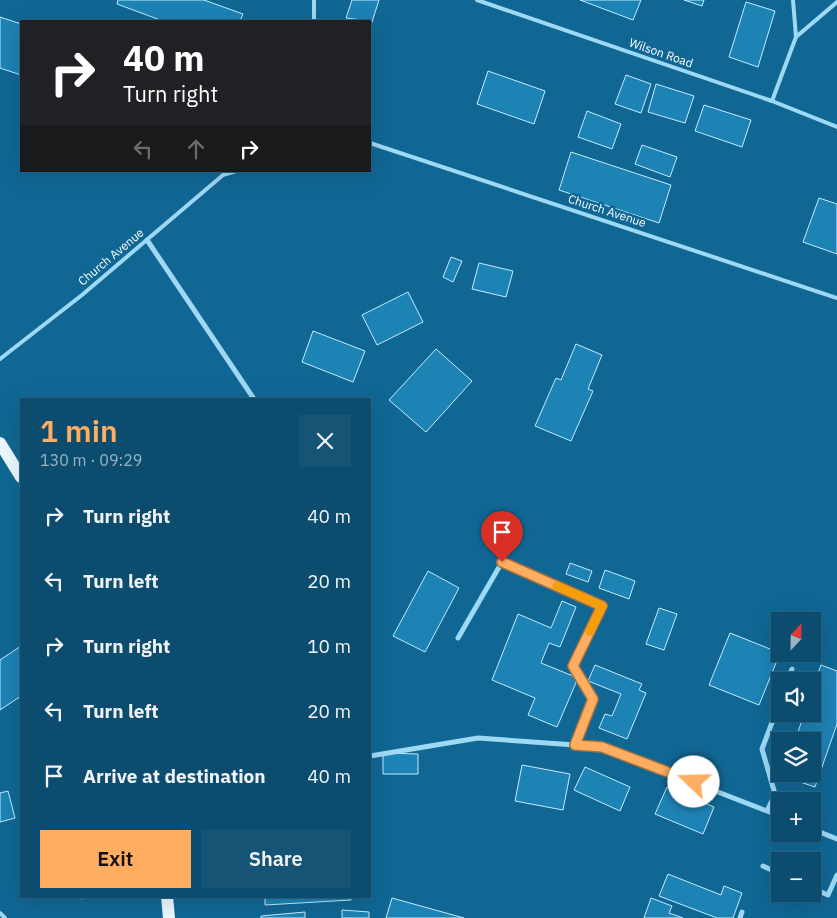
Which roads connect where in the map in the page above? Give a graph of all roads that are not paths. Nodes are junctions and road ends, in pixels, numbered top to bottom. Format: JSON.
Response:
{"nodes":[{"id":1,"x":314,"y":0,"type":"edge"},
{"id":2,"x":477,"y":0,"type":"edge"},
{"id":3,"x":793,"y":0,"type":"edge"},
{"id":4,"x":837,"y":2,"type":"edge"},
{"id":5,"x":314,"y":20,"type":"edge"},
{"id":6,"x":796,"y":37,"type":"junction"},
{"id":7,"x":772,"y":101,"type":"junction"},
{"id":8,"x":837,"y":127,"type":"edge"},
{"id":9,"x":371,"y":143,"type":"edge"},
{"id":10,"x":233,"y":172,"type":"edge"},
{"id":11,"x":147,"y":240,"type":"junction"},
{"id":12,"x":837,"y":298,"type":"edge"},
{"id":13,"x":0,"y":359,"type":"edge"},
{"id":14,"x":253,"y":398,"type":"edge"},
{"id":15,"x":0,"y":443,"type":"edge"},
{"id":16,"x":20,"y":475,"type":"edge"},
{"id":17,"x":458,"y":638,"type":"dead end"},
{"id":18,"x":792,"y":669,"type":"dead end"},
{"id":19,"x":791,"y":672,"type":"edge"},
{"id":20,"x":772,"y":722,"type":"edge"},
{"id":21,"x":575,"y":745,"type":"junction"},
{"id":22,"x":371,"y":756,"type":"edge"},
{"id":23,"x":767,"y":811,"type":"junction"},
{"id":24,"x":771,"y":813,"type":"edge"},
{"id":25,"x":821,"y":833,"type":"edge"},
{"id":26,"x":837,"y":839,"type":"edge"},
{"id":27,"x":763,"y":866,"type":"dead end"},
{"id":28,"x":771,"y":870,"type":"edge"},
{"id":29,"x":837,"y":876,"type":"edge"},
{"id":30,"x":821,"y":892,"type":"edge"},
{"id":31,"x":168,"y":898,"type":"edge"},
{"id":32,"x":742,"y":912,"type":"dead end"},
{"id":33,"x":0,"y":913,"type":"edge"},
{"id":34,"x":5,"y":918,"type":"edge"},
{"id":35,"x":169,"y":918,"type":"edge"},
{"id":36,"x":740,"y":918,"type":"edge"}],
"edges":[{"from":1,"to":5,"type":"lane"},
{"from":2,"to":7,"type":"lane","name":"Wilson Road"},
{"from":3,"to":6,"type":"lane"},
{"from":4,"to":6,"type":"lane"},
{"from":6,"to":7,"type":"lane"},
{"from":7,"to":8,"type":"lane","name":"Wilson Road"},
{"from":9,"to":12,"type":"lane","name":"Church Avenue"},
{"from":10,"to":11,"type":"lane","name":"Church Avenue"},
{"from":11,"to":13,"type":"lane","name":"Church Avenue"},
{"from":11,"to":14,"type":"street"},
{"from":15,"to":16,"type":"main road"},
{"from":17,"to":21,"type":"street"},
{"from":18,"to":19,"type":"street"},
{"from":20,"to":23,"type":"street"},
{"from":21,"to":22,"type":"street"},
{"from":21,"to":23,"type":"street"},
{"from":23,"to":24,"type":"street"},
{"from":25,"to":26,"type":"street"},
{"from":27,"to":28,"type":"street"},
{"from":29,"to":30,"type":"street"},
{"from":31,"to":35,"type":"main road"},
{"from":32,"to":36,"type":"street"},
{"from":33,"to":34,"type":"lane"}]}
